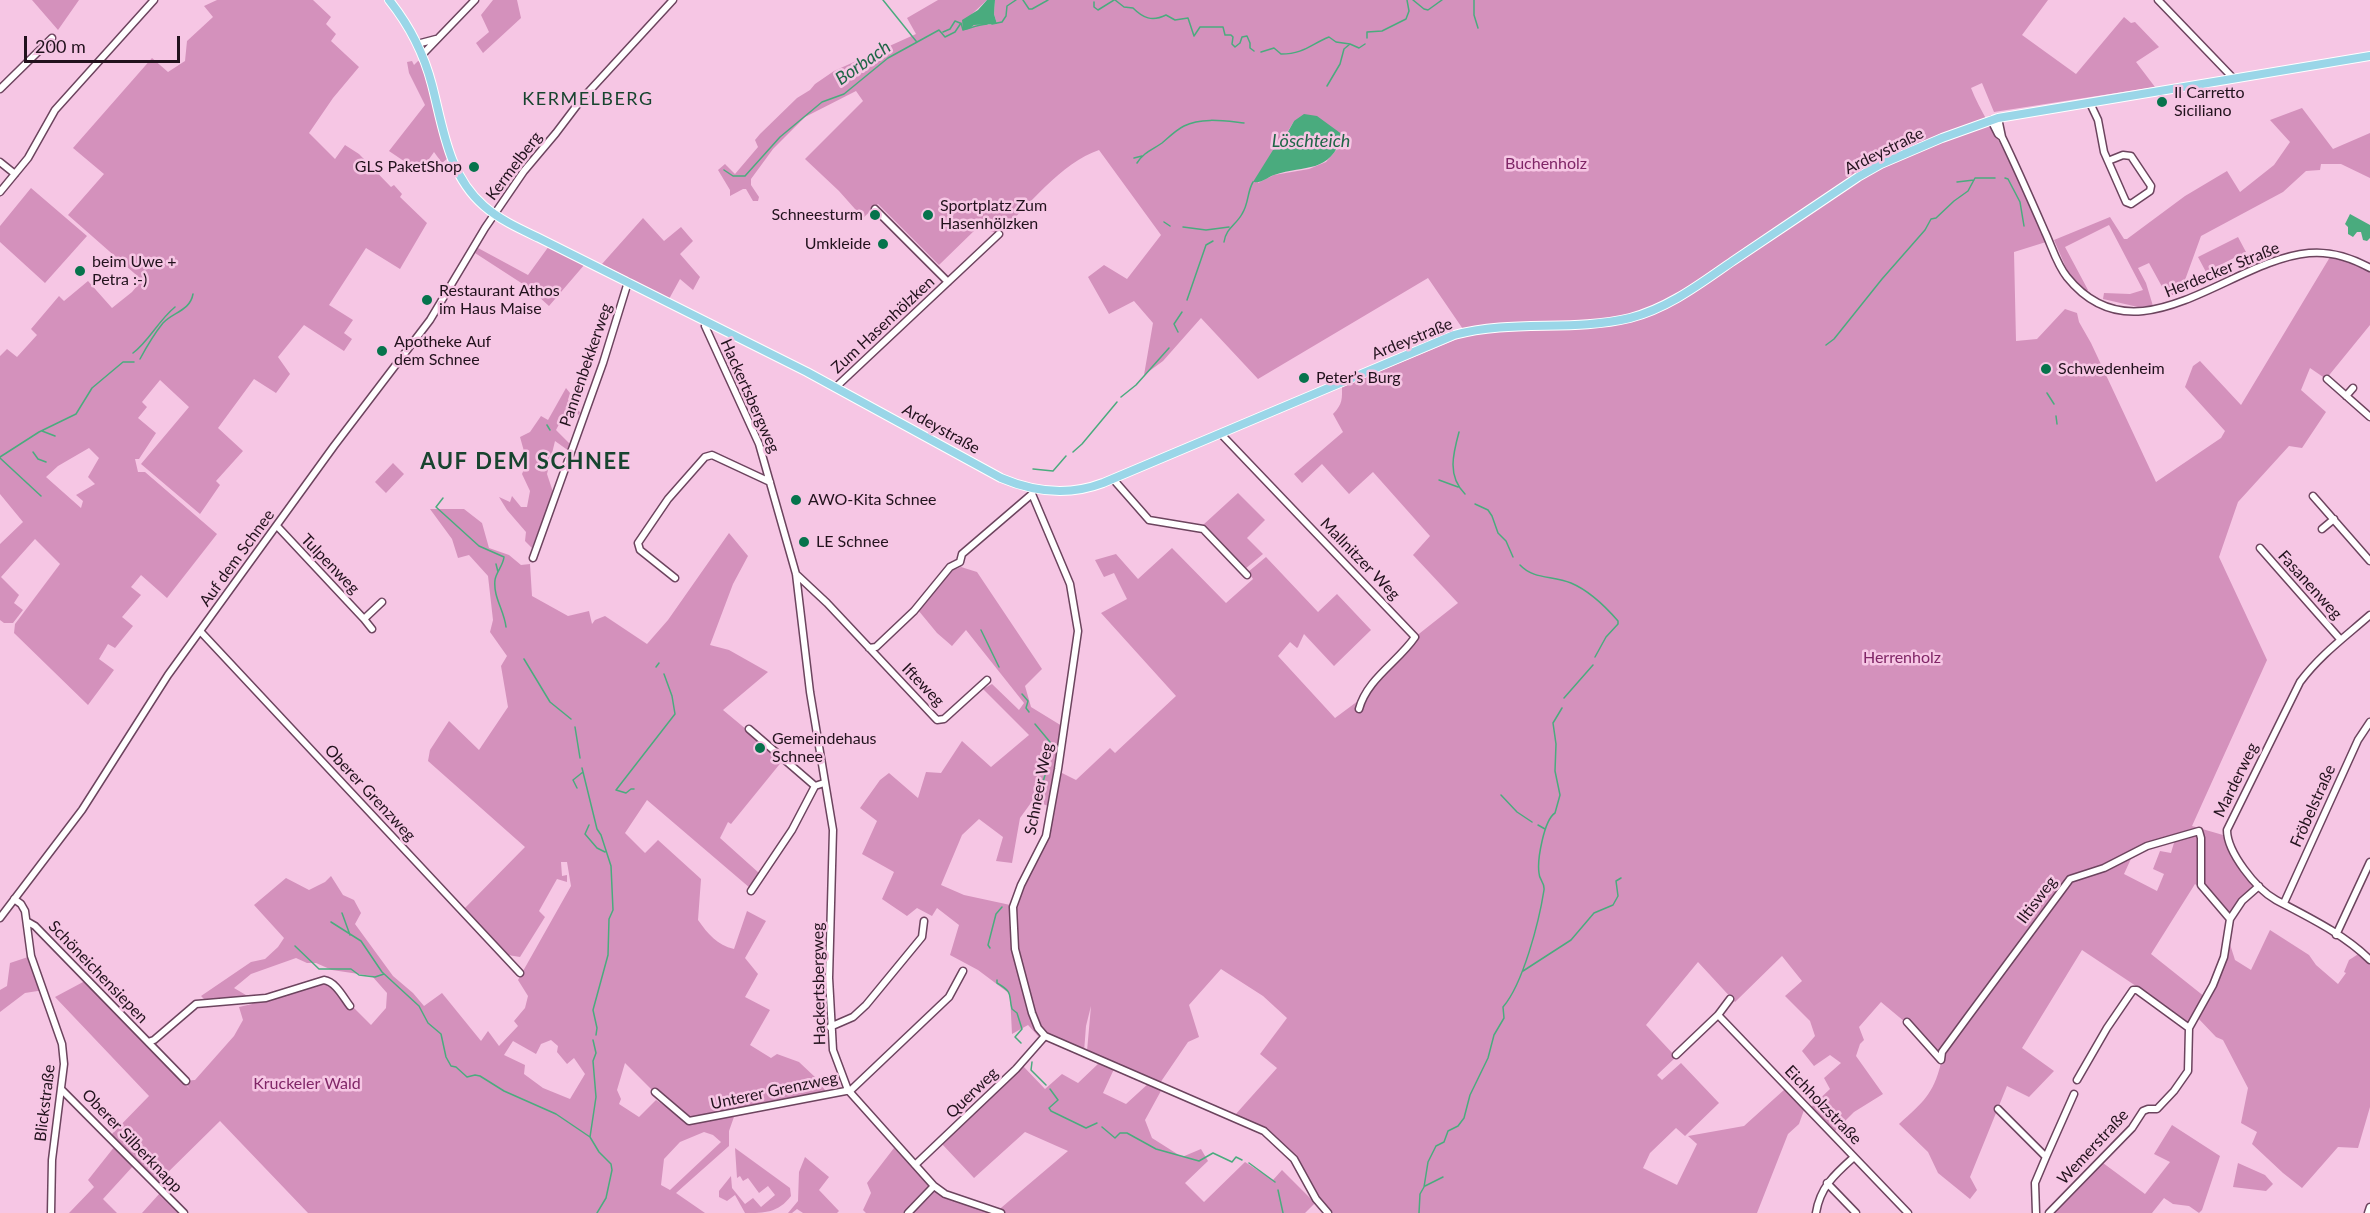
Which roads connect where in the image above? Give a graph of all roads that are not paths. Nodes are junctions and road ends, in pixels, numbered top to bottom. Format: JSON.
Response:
{"nodes":[{"id":1,"x":154,"y":0,"type":"edge"},
{"id":2,"x":388,"y":0,"type":"edge"},
{"id":3,"x":475,"y":0,"type":"edge"},
{"id":4,"x":673,"y":0,"type":"edge"},
{"id":5,"x":2158,"y":0,"type":"edge"},
{"id":6,"x":52,"y":38,"type":"dead end"},
{"id":7,"x":435,"y":39,"type":"junction"},
{"id":8,"x":417,"y":44,"type":"junction"},
{"id":9,"x":422,"y":55,"type":"junction"},
{"id":10,"x":2370,"y":56,"type":"edge"},
{"id":11,"x":2233,"y":78,"type":"junction"},
{"id":12,"x":0,"y":89,"type":"edge"},
{"id":13,"x":2090,"y":103,"type":"junction"},
{"id":14,"x":1995,"y":119,"type":"junction"},
{"id":15,"x":2108,"y":161,"type":"junction"},
{"id":16,"x":0,"y":162,"type":"edge"},
{"id":17,"x":15,"y":174,"type":"junction"},
{"id":18,"x":0,"y":192,"type":"edge"},
{"id":19,"x":875,"y":209,"type":"dead end"},
{"id":20,"x":495,"y":214,"type":"junction"},
{"id":21,"x":999,"y":234,"type":"dead end"},
{"id":22,"x":2370,"y":268,"type":"edge"},
{"id":23,"x":628,"y":282,"type":"junction"},
{"id":24,"x":948,"y":282,"type":"junction"},
{"id":25,"x":707,"y":322,"type":"junction"},
{"id":26,"x":2327,"y":379,"type":"dead end"},
{"id":27,"x":836,"y":387,"type":"junction"},
{"id":28,"x":2354,"y":388,"type":"dead end"},
{"id":29,"x":2346,"y":396,"type":"junction"},
{"id":30,"x":2370,"y":417,"type":"edge"},
{"id":31,"x":1221,"y":434,"type":"junction"},
{"id":32,"x":1113,"y":479,"type":"junction"},
{"id":33,"x":770,"y":482,"type":"junction"},
{"id":34,"x":1032,"y":491,"type":"junction"},
{"id":35,"x":2313,"y":496,"type":"dead end"},
{"id":36,"x":2334,"y":519,"type":"junction"},
{"id":37,"x":277,"y":526,"type":"junction"},
{"id":38,"x":2322,"y":529,"type":"dead end"},
{"id":39,"x":2260,"y":548,"type":"dead end"},
{"id":40,"x":533,"y":558,"type":"dead end"},
{"id":41,"x":2370,"y":561,"type":"edge"},
{"id":42,"x":796,"y":574,"type":"junction"},
{"id":43,"x":1247,"y":575,"type":"dead end"},
{"id":44,"x":675,"y":578,"type":"dead end"},
{"id":45,"x":382,"y":602,"type":"dead end"},
{"id":46,"x":2370,"y":615,"type":"edge"},
{"id":47,"x":364,"y":619,"type":"junction"},
{"id":48,"x":372,"y":629,"type":"dead end"},
{"id":49,"x":200,"y":631,"type":"junction"},
{"id":50,"x":2340,"y":639,"type":"junction"},
{"id":51,"x":869,"y":648,"type":"junction"},
{"id":52,"x":987,"y":680,"type":"dead end"},
{"id":53,"x":1359,"y":709,"type":"dead end"},
{"id":54,"x":2370,"y":722,"type":"edge"},
{"id":55,"x":749,"y":729,"type":"dead end"},
{"id":56,"x":824,"y":783,"type":"junction"},
{"id":57,"x":815,"y":786,"type":"junction"},
{"id":58,"x":2370,"y":862,"type":"edge"},
{"id":59,"x":2259,"y":886,"type":"junction"},
{"id":60,"x":751,"y":891,"type":"dead end"},
{"id":61,"x":14,"y":899,"type":"junction"},
{"id":62,"x":2284,"y":903,"type":"junction"},
{"id":63,"x":0,"y":918,"type":"edge"},
{"id":64,"x":2230,"y":919,"type":"junction"},
{"id":65,"x":924,"y":921,"type":"dead end"},
{"id":66,"x":28,"y":922,"type":"junction"},
{"id":67,"x":2336,"y":935,"type":"junction"},
{"id":68,"x":2370,"y":960,"type":"edge"},
{"id":69,"x":963,"y":971,"type":"dead end"},
{"id":70,"x":520,"y":973,"type":"dead end"},
{"id":71,"x":1730,"y":999,"type":"dead end"},
{"id":72,"x":350,"y":1006,"type":"dead end"},
{"id":73,"x":1718,"y":1015,"type":"junction"},
{"id":74,"x":1907,"y":1022,"type":"dead end"},
{"id":75,"x":830,"y":1027,"type":"junction"},
{"id":76,"x":2190,"y":1028,"type":"junction"},
{"id":77,"x":1045,"y":1036,"type":"junction"},
{"id":78,"x":148,"y":1042,"type":"junction"},
{"id":79,"x":1676,"y":1055,"type":"dead end"},
{"id":80,"x":2077,"y":1080,"type":"dead end"},
{"id":81,"x":186,"y":1081,"type":"dead end"},
{"id":82,"x":61,"y":1089,"type":"junction"},
{"id":83,"x":848,"y":1090,"type":"junction"},
{"id":84,"x":655,"y":1092,"type":"dead end"},
{"id":85,"x":2074,"y":1094,"type":"dead end"},
{"id":86,"x":1998,"y":1109,"type":"dead end"},
{"id":87,"x":1854,"y":1157,"type":"junction"},
{"id":88,"x":2046,"y":1157,"type":"junction"},
{"id":89,"x":915,"y":1165,"type":"junction"},
{"id":90,"x":1827,"y":1183,"type":"junction"},
{"id":91,"x":934,"y":1186,"type":"junction"},
{"id":92,"x":2370,"y":1207,"type":"edge"},
{"id":93,"x":51,"y":1213,"type":"edge"},
{"id":94,"x":184,"y":1213,"type":"edge"},
{"id":95,"x":908,"y":1213,"type":"edge"},
{"id":96,"x":1000,"y":1213,"type":"edge"},
{"id":97,"x":1328,"y":1213,"type":"edge"},
{"id":98,"x":1816,"y":1213,"type":"edge"},
{"id":99,"x":1856,"y":1213,"type":"edge"},
{"id":100,"x":1908,"y":1213,"type":"edge"},
{"id":101,"x":2036,"y":1213,"type":"edge"},
{"id":102,"x":2049,"y":1213,"type":"edge"},
{"id":103,"x":2368,"y":1213,"type":"edge"}],
"edges":[{"from":1,"to":17,"type":"street"},
{"from":2,"to":8,"type":"main road","name":"Ardeystraße"},
{"from":3,"to":7,"type":"street"},
{"from":4,"to":20,"type":"street","name":"Kermelberg"},
{"from":5,"to":11,"type":"street"},
{"from":6,"to":12,"type":"street"},
{"from":7,"to":8,"type":"street"},
{"from":7,"to":9,"type":"street"},
{"from":8,"to":9,"type":"main road","name":"Ardeystraße"},
{"from":9,"to":20,"type":"main road","name":"Ardeystraße"},
{"from":10,"to":11,"type":"main road","name":"Ardeystraße"},
{"from":11,"to":13,"type":"main road","name":"Ardeystraße"},
{"from":13,"to":14,"type":"main road","name":"Ardeystraße"},
{"from":13,"to":15,"type":"street"},
{"from":14,"to":22,"type":"street","name":"Herdecker Straße"},
{"from":14,"to":31,"type":"main road","name":"Ardeystraße"},
{"from":15,"to":15,"type":"street"},
{"from":16,"to":17,"type":"street"},
{"from":17,"to":18,"type":"street"},
{"from":19,"to":24,"type":"street","name":"Zum Hasenhölzken"},
{"from":20,"to":23,"type":"main road","name":"Ardeystraße"},
{"from":20,"to":37,"type":"street","name":"Auf dem Schnee"},
{"from":21,"to":24,"type":"street","name":"Zum Hasenhölzken"},
{"from":23,"to":25,"type":"main road","name":"Ardeystraße"},
{"from":23,"to":40,"type":"street","name":"Pannenbekkerweg"},
{"from":24,"to":27,"type":"street","name":"Zum Hasenhölzken"},
{"from":25,"to":27,"type":"main road","name":"Ardeystraße"},
{"from":25,"to":33,"type":"street","name":"Hackertsbergweg"},
{"from":26,"to":29,"type":"street"},
{"from":27,"to":34,"type":"main road","name":"Ardeystraße"},
{"from":28,"to":29,"type":"street"},
{"from":29,"to":30,"type":"street"},
{"from":31,"to":32,"type":"main road","name":"Ardeystraße"},
{"from":31,"to":53,"type":"street","name":"Mallnitzer Weg"},
{"from":32,"to":34,"type":"main road","name":"Ardeystraße"},
{"from":32,"to":43,"type":"street"},
{"from":33,"to":42,"type":"street","name":"Hackertsbergweg"},
{"from":33,"to":44,"type":"street","name":"Hackertsbergweg"},
{"from":34,"to":51,"type":"street"},
{"from":34,"to":77,"type":"street","name":"Schneer Weg"},
{"from":35,"to":36,"type":"street"},
{"from":36,"to":38,"type":"street"},
{"from":36,"to":41,"type":"street"},
{"from":37,"to":47,"type":"street","name":"Tulpenweg"},
{"from":37,"to":49,"type":"street","name":"Auf dem Schnee"},
{"from":39,"to":50,"type":"street","name":"Fasanenweg"},
{"from":42,"to":51,"type":"street","name":"Hackertsbergweg"},
{"from":42,"to":56,"type":"street","name":"Hackertsbergweg"},
{"from":45,"to":47,"type":"street"},
{"from":46,"to":50,"type":"street","name":"Marderweg"},
{"from":47,"to":48,"type":"street","name":"Tulpenweg"},
{"from":49,"to":61,"type":"street","name":"Auf dem Schnee"},
{"from":49,"to":70,"type":"street","name":"Oberer Grenzweg"},
{"from":50,"to":59,"type":"street","name":"Marderweg"},
{"from":51,"to":52,"type":"street","name":"Ifteweg"},
{"from":54,"to":62,"type":"street","name":"Fröbelstraße"},
{"from":55,"to":57,"type":"street"},
{"from":56,"to":57,"type":"street"},
{"from":56,"to":75,"type":"street","name":"Hackertsbergweg"},
{"from":57,"to":60,"type":"street"},
{"from":58,"to":67,"type":"street"},
{"from":59,"to":62,"type":"street","name":"Marderweg"},
{"from":59,"to":64,"type":"street","name":"Wemerstraße"},
{"from":61,"to":63,"type":"street","name":"Auf dem Schnee"},
{"from":61,"to":66,"type":"street","name":"Blickstraße"},
{"from":62,"to":67,"type":"street","name":"Marderweg"},
{"from":64,"to":74,"type":"street","name":"Iltisweg"},
{"from":64,"to":76,"type":"street","name":"Wemerstraße"},
{"from":65,"to":75,"type":"street"},
{"from":66,"to":78,"type":"street","name":"Schöneichensiepen"},
{"from":66,"to":82,"type":"street","name":"Blickstraße"},
{"from":67,"to":68,"type":"street","name":"Marderweg"},
{"from":69,"to":83,"type":"street","name":"Unterer Grenzweg"},
{"from":71,"to":73,"type":"street"},
{"from":72,"to":78,"type":"street","name":"Schöneichensiepen"},
{"from":73,"to":79,"type":"street"},
{"from":73,"to":87,"type":"street","name":"Eichholzstraße"},
{"from":75,"to":83,"type":"street","name":"Hackertsbergweg"},
{"from":76,"to":80,"type":"street"},
{"from":76,"to":102,"type":"street","name":"Wemerstraße"},
{"from":77,"to":89,"type":"street","name":"Querweg"},
{"from":77,"to":97,"type":"street"},
{"from":78,"to":81,"type":"street","name":"Schöneichensiepen"},
{"from":82,"to":93,"type":"street","name":"Blickstraße"},
{"from":82,"to":94,"type":"street","name":"Oberer Silberknapp"},
{"from":83,"to":84,"type":"street","name":"Unterer Grenzweg"},
{"from":83,"to":89,"type":"street","name":"Hackertsbergweg"},
{"from":85,"to":88,"type":"street"},
{"from":86,"to":88,"type":"street"},
{"from":87,"to":90,"type":"street"},
{"from":87,"to":100,"type":"street","name":"Eichholzstraße"},
{"from":88,"to":101,"type":"street"},
{"from":89,"to":91,"type":"street","name":"Hackertsbergweg"},
{"from":90,"to":98,"type":"street"},
{"from":90,"to":99,"type":"street"},
{"from":91,"to":95,"type":"street"},
{"from":91,"to":96,"type":"street","name":"Hackertsbergweg"},
{"from":92,"to":103,"type":"street"}]}
